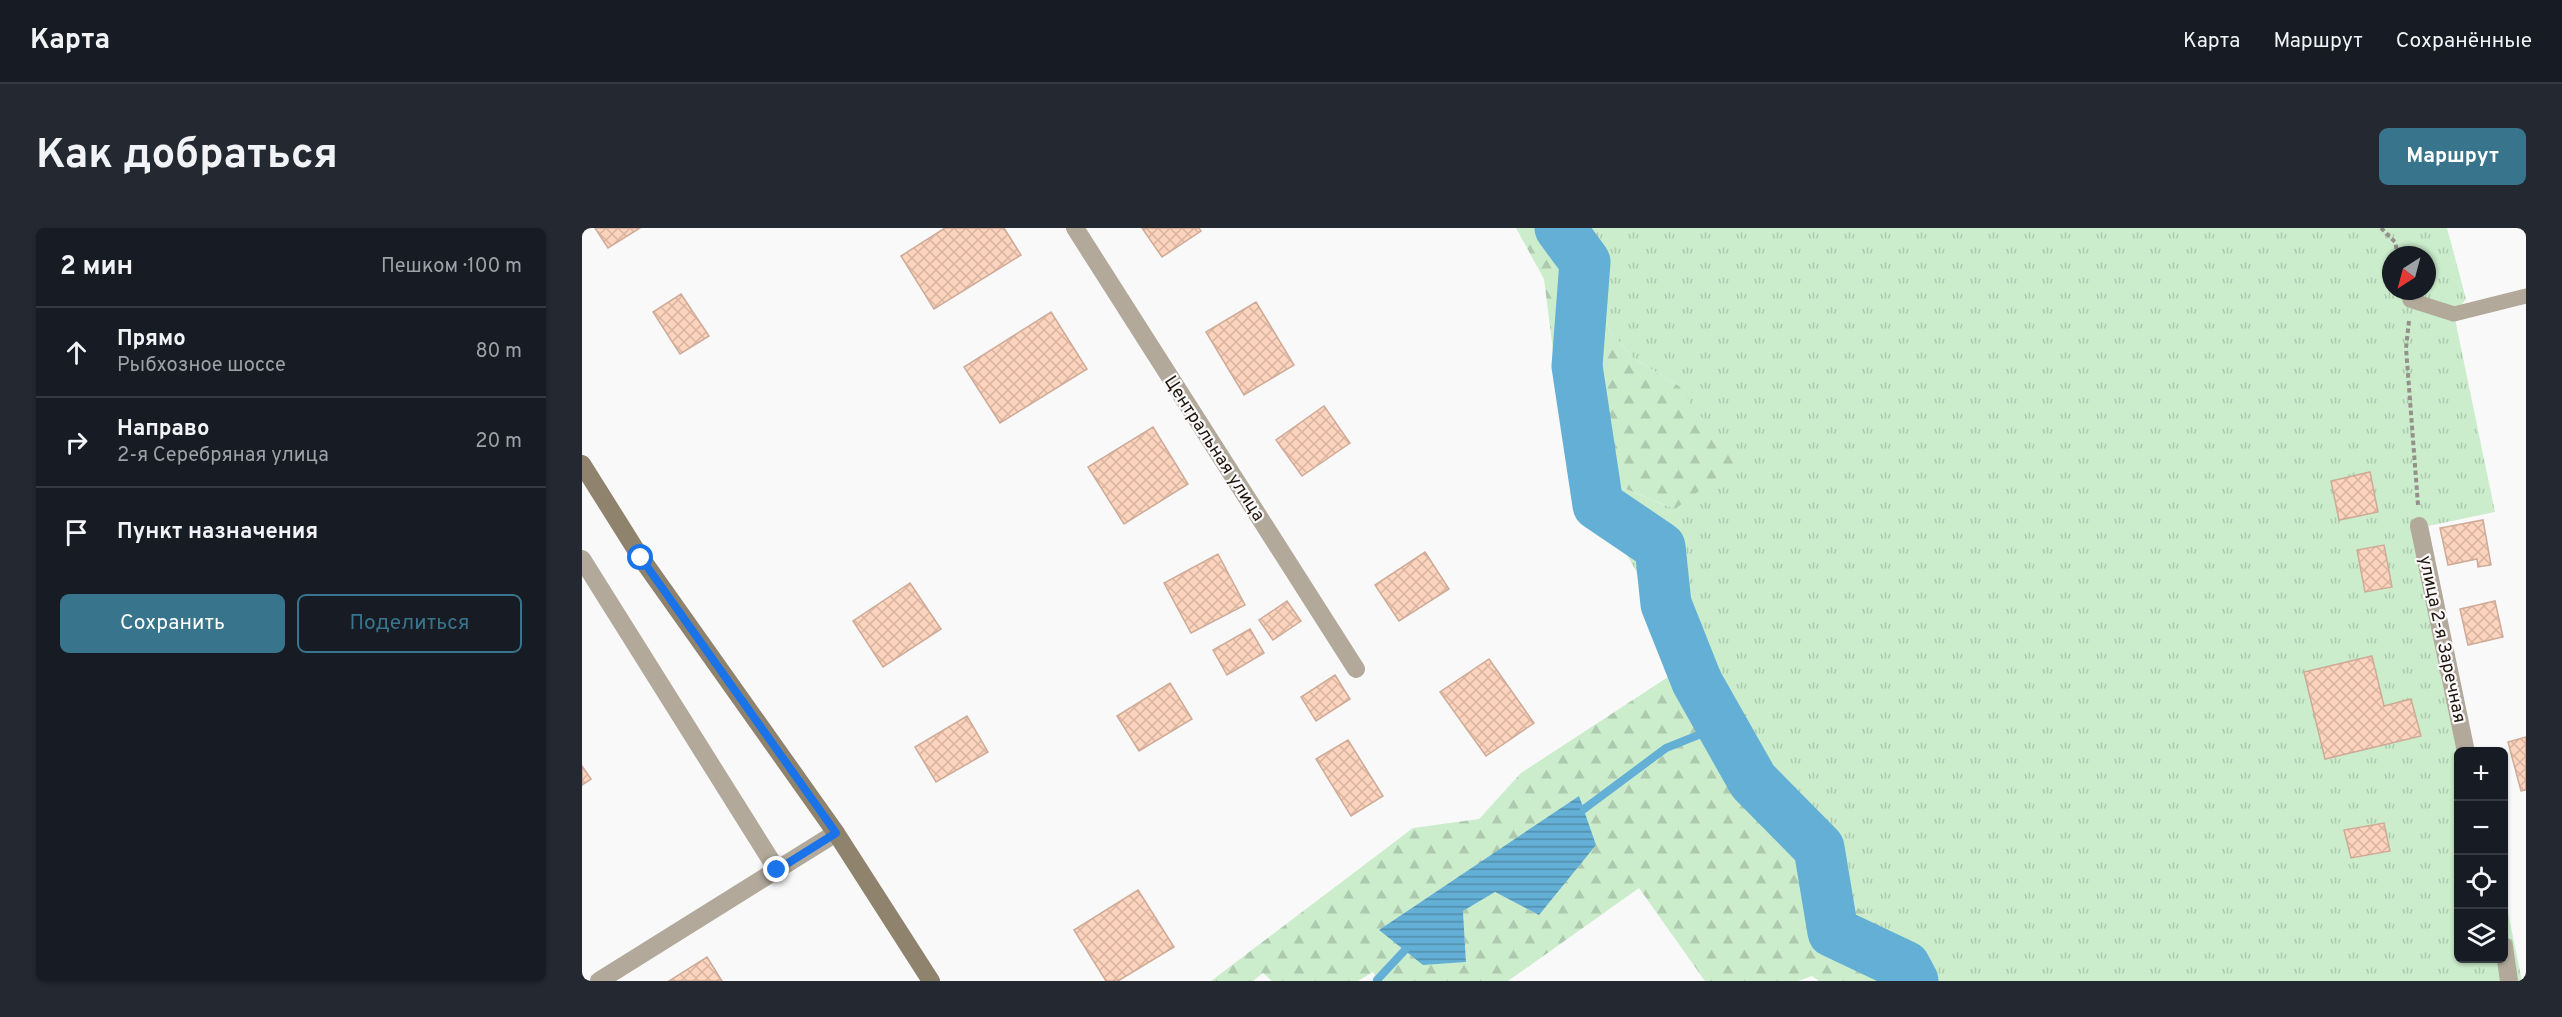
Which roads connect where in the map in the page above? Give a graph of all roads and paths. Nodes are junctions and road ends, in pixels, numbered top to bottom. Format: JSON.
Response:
{"nodes":[{"id":1,"x":1075,"y":228,"type":"edge"},
{"id":2,"x":2381,"y":228,"type":"edge"},
{"id":3,"x":2396,"y":246,"type":"edge"},
{"id":4,"x":2526,"y":296,"type":"edge"},
{"id":5,"x":2410,"y":300,"type":"joint"},
{"id":6,"x":582,"y":464,"type":"edge"},
{"id":7,"x":2420,"y":526,"type":"joint"},
{"id":8,"x":582,"y":559,"type":"edge"},
{"id":9,"x":1356,"y":669,"type":"dead end"},
{"id":10,"x":2465,"y":747,"type":"edge"},
{"id":11,"x":836,"y":833,"type":"junction"},
{"id":12,"x":777,"y":870,"type":"junction"},
{"id":13,"x":2506,"y":963,"type":"edge"},
{"id":14,"x":598,"y":981,"type":"edge"},
{"id":15,"x":931,"y":981,"type":"edge"},
{"id":16,"x":2509,"y":981,"type":"edge"}],
"edges":[{"from":1,"to":9,"type":"street","name":"Центральная улица"},
{"from":2,"to":3,"type":"path"},
{"from":4,"to":5,"type":"lane"},
{"from":5,"to":7,"type":"path"},
{"from":6,"to":11,"type":"street"},
{"from":7,"to":10,"type":"street","name":"улица 2-я Заречная"},
{"from":8,"to":12,"type":"street"},
{"from":11,"to":12,"type":"street"},
{"from":11,"to":15,"type":"street"},
{"from":12,"to":14,"type":"street"},
{"from":13,"to":16,"type":"street"}]}
